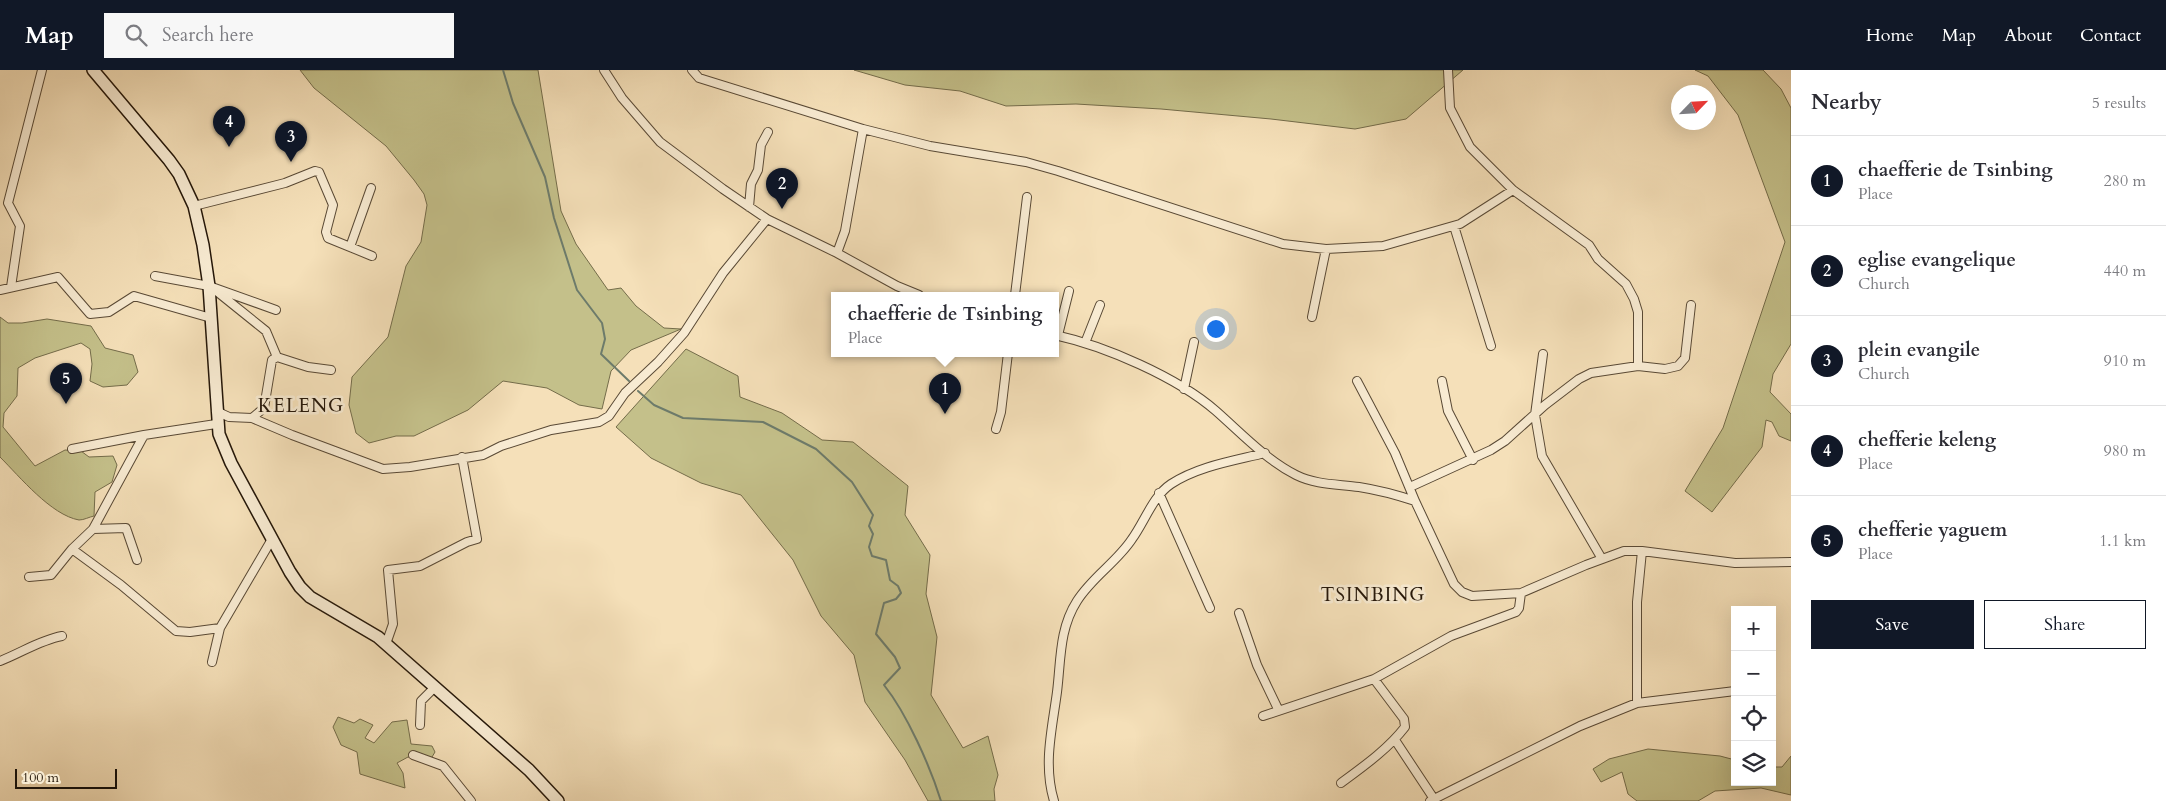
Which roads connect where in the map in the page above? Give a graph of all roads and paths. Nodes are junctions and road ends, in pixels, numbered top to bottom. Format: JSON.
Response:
{"nodes":[{"id":1,"x":42,"y":70,"type":"edge"},
{"id":2,"x":94,"y":70,"type":"edge"},
{"id":3,"x":604,"y":70,"type":"edge"},
{"id":4,"x":692,"y":70,"type":"edge"},
{"id":5,"x":1448,"y":70,"type":"edge"},
{"id":6,"x":863,"y":129,"type":"junction"},
{"id":7,"x":768,"y":132,"type":"dead end"},
{"id":8,"x":372,"y":188,"type":"dead end"},
{"id":9,"x":1513,"y":190,"type":"junction"},
{"id":10,"x":1027,"y":197,"type":"dead end"},
{"id":11,"x":194,"y":206,"type":"junction"},
{"id":12,"x":749,"y":207,"type":"junction"},
{"id":13,"x":767,"y":219,"type":"junction"},
{"id":14,"x":1454,"y":226,"type":"junction"},
{"id":15,"x":350,"y":247,"type":"junction"},
{"id":16,"x":1326,"y":249,"type":"junction"},
{"id":17,"x":837,"y":253,"type":"junction"},
{"id":18,"x":372,"y":256,"type":"dead end"},
{"id":19,"x":155,"y":276,"type":"dead end"},
{"id":20,"x":209,"y":286,"type":"junction"},
{"id":21,"x":11,"y":287,"type":"junction"},
{"id":22,"x":0,"y":290,"type":"edge"},
{"id":23,"x":1068,"y":291,"type":"dead end"},
{"id":24,"x":912,"y":292,"type":"edge"},
{"id":25,"x":1015,"y":292,"type":"edge"},
{"id":26,"x":1100,"y":305,"type":"dead end"},
{"id":27,"x":1691,"y":305,"type":"dead end"},
{"id":28,"x":276,"y":310,"type":"dead end"},
{"id":29,"x":1312,"y":317,"type":"dead end"},
{"id":30,"x":211,"y":318,"type":"junction"},
{"id":31,"x":1059,"y":324,"type":"edge"},
{"id":32,"x":1059,"y":336,"type":"edge"},
{"id":33,"x":1194,"y":342,"type":"dead end"},
{"id":34,"x":1085,"y":343,"type":"junction"},
{"id":35,"x":1490,"y":346,"type":"dead end"},
{"id":36,"x":1543,"y":354,"type":"dead end"},
{"id":37,"x":277,"y":357,"type":"junction"},
{"id":38,"x":1008,"y":357,"type":"edge"},
{"id":39,"x":1638,"y":366,"type":"junction"},
{"id":40,"x":331,"y":370,"type":"dead end"},
{"id":41,"x":1357,"y":380,"type":"dead end"},
{"id":42,"x":1442,"y":381,"type":"dead end"},
{"id":43,"x":1184,"y":389,"type":"junction"},
{"id":44,"x":216,"y":411,"type":"junction"},
{"id":45,"x":1535,"y":415,"type":"junction"},
{"id":46,"x":252,"y":418,"type":"junction"},
{"id":47,"x":216,"y":424,"type":"junction"},
{"id":48,"x":996,"y":429,"type":"dead end"},
{"id":49,"x":144,"y":435,"type":"junction"},
{"id":50,"x":72,"y":449,"type":"dead end"},
{"id":51,"x":1265,"y":453,"type":"junction"},
{"id":52,"x":462,"y":457,"type":"junction"},
{"id":53,"x":1473,"y":460,"type":"junction"},
{"id":54,"x":1410,"y":487,"type":"junction"},
{"id":55,"x":1159,"y":493,"type":"junction"},
{"id":56,"x":1415,"y":501,"type":"junction"},
{"id":57,"x":93,"y":529,"type":"junction"},
{"id":58,"x":272,"y":539,"type":"junction"},
{"id":59,"x":72,"y":549,"type":"junction"},
{"id":60,"x":1642,"y":552,"type":"junction"},
{"id":61,"x":1602,"y":559,"type":"junction"},
{"id":62,"x":138,"y":560,"type":"dead end"},
{"id":63,"x":1791,"y":562,"type":"edge"},
{"id":64,"x":29,"y":577,"type":"dead end"},
{"id":65,"x":1521,"y":593,"type":"junction"},
{"id":66,"x":1210,"y":608,"type":"dead end"},
{"id":67,"x":1238,"y":613,"type":"dead end"},
{"id":68,"x":220,"y":628,"type":"junction"},
{"id":69,"x":62,"y":636,"type":"dead end"},
{"id":70,"x":386,"y":644,"type":"junction"},
{"id":71,"x":0,"y":661,"type":"edge"},
{"id":72,"x":212,"y":662,"type":"dead end"},
{"id":73,"x":1374,"y":679,"type":"junction"},
{"id":74,"x":434,"y":688,"type":"junction"},
{"id":75,"x":1731,"y":691,"type":"edge"},
{"id":76,"x":1637,"y":703,"type":"junction"},
{"id":77,"x":1278,"y":709,"type":"junction"},
{"id":78,"x":1263,"y":716,"type":"dead end"},
{"id":79,"x":420,"y":725,"type":"dead end"},
{"id":80,"x":1394,"y":740,"type":"junction"},
{"id":81,"x":413,"y":755,"type":"dead end"},
{"id":82,"x":1341,"y":783,"type":"dead end"},
{"id":83,"x":556,"y":800,"type":"edge"},
{"id":84,"x":1432,"y":800,"type":"edge"},
{"id":85,"x":471,"y":801,"type":"edge"},
{"id":86,"x":1054,"y":801,"type":"edge"}],
"edges":[{"from":1,"to":21,"type":"street"},
{"from":2,"to":11,"type":"main road"},
{"from":3,"to":12,"type":"street"},
{"from":4,"to":6,"type":"street"},
{"from":5,"to":9,"type":"street"},
{"from":6,"to":16,"type":"street"},
{"from":6,"to":17,"type":"street"},
{"from":7,"to":12,"type":"street"},
{"from":8,"to":15,"type":"street"},
{"from":9,"to":14,"type":"street"},
{"from":9,"to":39,"type":"street"},
{"from":10,"to":25,"type":"street"},
{"from":11,"to":15,"type":"street"},
{"from":11,"to":20,"type":"main road"},
{"from":12,"to":13,"type":"street"},
{"from":13,"to":17,"type":"street"},
{"from":13,"to":52,"type":"street"},
{"from":14,"to":16,"type":"street"},
{"from":14,"to":35,"type":"street"},
{"from":15,"to":18,"type":"street"},
{"from":16,"to":29,"type":"street"},
{"from":17,"to":24,"type":"street"},
{"from":19,"to":20,"type":"street"},
{"from":20,"to":28,"type":"street"},
{"from":20,"to":30,"type":"main road"},
{"from":20,"to":37,"type":"street"},
{"from":21,"to":22,"type":"street"},
{"from":21,"to":30,"type":"street"},
{"from":23,"to":31,"type":"street"},
{"from":26,"to":34,"type":"street"},
{"from":27,"to":39,"type":"street"},
{"from":30,"to":44,"type":"main road"},
{"from":32,"to":34,"type":"street"},
{"from":33,"to":43,"type":"street"},
{"from":34,"to":43,"type":"street"},
{"from":36,"to":45,"type":"street"},
{"from":37,"to":40,"type":"street"},
{"from":37,"to":46,"type":"street"},
{"from":38,"to":48,"type":"street"},
{"from":39,"to":45,"type":"street"},
{"from":41,"to":54,"type":"street"},
{"from":42,"to":53,"type":"street"},
{"from":43,"to":51,"type":"street"},
{"from":44,"to":46,"type":"street"},
{"from":44,"to":47,"type":"main road"},
{"from":45,"to":53,"type":"street"},
{"from":45,"to":61,"type":"street"},
{"from":46,"to":52,"type":"street"},
{"from":47,"to":49,"type":"street"},
{"from":47,"to":58,"type":"main road"},
{"from":49,"to":50,"type":"street"},
{"from":49,"to":57,"type":"street"},
{"from":51,"to":55,"type":"street"},
{"from":51,"to":56,"type":"street"},
{"from":52,"to":70,"type":"street"},
{"from":53,"to":54,"type":"street"},
{"from":54,"to":56,"type":"street"},
{"from":55,"to":66,"type":"street"},
{"from":55,"to":86,"type":"street"},
{"from":56,"to":65,"type":"street"},
{"from":57,"to":59,"type":"street"},
{"from":57,"to":62,"type":"street"},
{"from":58,"to":68,"type":"street"},
{"from":58,"to":70,"type":"main road"},
{"from":59,"to":64,"type":"street"},
{"from":59,"to":68,"type":"street"},
{"from":60,"to":61,"type":"street"},
{"from":60,"to":63,"type":"street"},
{"from":60,"to":76,"type":"street"},
{"from":61,"to":65,"type":"street"},
{"from":65,"to":73,"type":"street"},
{"from":67,"to":77,"type":"street"},
{"from":68,"to":72,"type":"street"},
{"from":69,"to":71,"type":"street"},
{"from":70,"to":74,"type":"main road"},
{"from":73,"to":77,"type":"street"},
{"from":73,"to":80,"type":"street"},
{"from":74,"to":79,"type":"street"},
{"from":74,"to":83,"type":"main road"},
{"from":75,"to":76,"type":"street"},
{"from":76,"to":84,"type":"street"},
{"from":77,"to":78,"type":"street"},
{"from":80,"to":82,"type":"street"},
{"from":80,"to":84,"type":"street"},
{"from":81,"to":85,"type":"street"}]}
